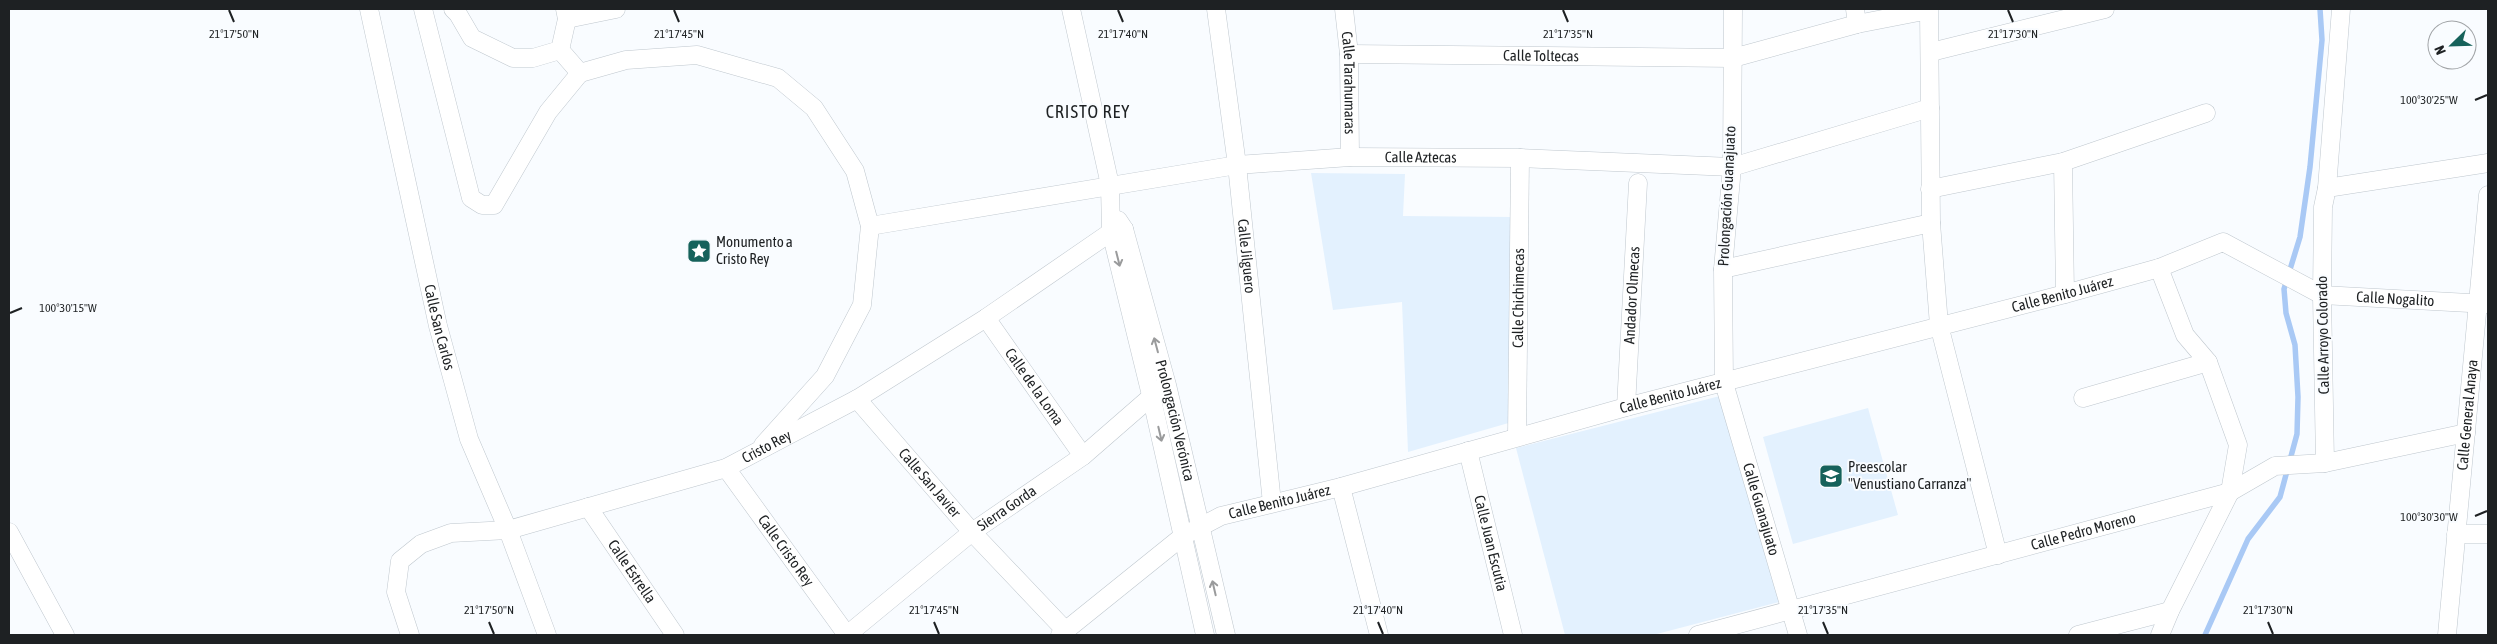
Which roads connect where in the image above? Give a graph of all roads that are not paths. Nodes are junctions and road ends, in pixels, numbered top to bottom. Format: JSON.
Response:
{"nodes":[{"id":1,"x":370,"y":9,"type":"edge"},
{"id":2,"x":423,"y":9,"type":"edge"},
{"id":3,"x":453,"y":9,"type":"edge"},
{"id":4,"x":616,"y":9,"type":"edge"},
{"id":5,"x":1071,"y":9,"type":"edge"},
{"id":6,"x":1216,"y":9,"type":"edge"},
{"id":7,"x":1344,"y":9,"type":"edge"},
{"id":8,"x":1733,"y":9,"type":"edge"},
{"id":9,"x":2105,"y":9,"type":"edge"},
{"id":10,"x":2341,"y":9,"type":"edge"},
{"id":11,"x":566,"y":14,"type":"edge"},
{"id":12,"x":1856,"y":16,"type":"edge"},
{"id":13,"x":560,"y":50,"type":"junction"},
{"id":14,"x":1931,"y":52,"type":"junction"},
{"id":15,"x":1349,"y":54,"type":"junction"},
{"id":16,"x":1733,"y":58,"type":"junction"},
{"id":17,"x":580,"y":73,"type":"junction"},
{"id":18,"x":1930,"y":108,"type":"junction"},
{"id":19,"x":2206,"y":113,"type":"dead end"},
{"id":20,"x":1350,"y":157,"type":"junction"},
{"id":21,"x":1520,"y":158,"type":"junction"},
{"id":22,"x":2064,"y":162,"type":"junction"},
{"id":23,"x":2488,"y":163,"type":"edge"},
{"id":24,"x":1238,"y":165,"type":"junction"},
{"id":25,"x":1732,"y":167,"type":"junction"},
{"id":26,"x":1638,"y":183,"type":"dead end"},
{"id":27,"x":1110,"y":185,"type":"junction"},
{"id":28,"x":2327,"y":188,"type":"junction"},
{"id":29,"x":1930,"y":189,"type":"junction"},
{"id":30,"x":2488,"y":195,"type":"edge"},
{"id":31,"x":1931,"y":224,"type":"junction"},
{"id":32,"x":870,"y":226,"type":"junction"},
{"id":33,"x":1118,"y":231,"type":"junction"},
{"id":34,"x":2159,"y":268,"type":"junction"},
{"id":35,"x":1723,"y":269,"type":"junction"},
{"id":36,"x":2305,"y":286,"type":"joint"},
{"id":37,"x":2065,"y":294,"type":"junction"},
{"id":38,"x":2322,"y":295,"type":"junction"},
{"id":39,"x":2483,"y":305,"type":"edge"},
{"id":40,"x":986,"y":318,"type":"junction"},
{"id":41,"x":1940,"y":325,"type":"junction"},
{"id":42,"x":2208,"y":362,"type":"junction"},
{"id":43,"x":1724,"y":382,"type":"junction"},
{"id":44,"x":1167,"y":385,"type":"junction"},
{"id":45,"x":1152,"y":395,"type":"junction"},
{"id":46,"x":2083,"y":398,"type":"dead end"},
{"id":47,"x":857,"y":399,"type":"junction"},
{"id":48,"x":1626,"y":407,"type":"junction"},
{"id":49,"x":2466,"y":433,"type":"junction"},
{"id":50,"x":1517,"y":437,"type":"junction"},
{"id":51,"x":759,"y":450,"type":"junction"},
{"id":52,"x":1468,"y":451,"type":"junction"},
{"id":53,"x":1082,"y":456,"type":"junction"},
{"id":54,"x":2326,"y":463,"type":"junction"},
{"id":55,"x":726,"y":468,"type":"junction"},
{"id":56,"x":1341,"y":487,"type":"junction"},
{"id":57,"x":2230,"y":492,"type":"junction"},
{"id":58,"x":1272,"y":503,"type":"junction"},
{"id":59,"x":588,"y":507,"type":"junction"},
{"id":60,"x":1200,"y":526,"type":"junction"},
{"id":61,"x":508,"y":530,"type":"junction"},
{"id":62,"x":9,"y":532,"type":"edge"},
{"id":63,"x":972,"y":532,"type":"junction"},
{"id":64,"x":2456,"y":534,"type":"junction"},
{"id":65,"x":2488,"y":534,"type":"edge"},
{"id":66,"x":1183,"y":536,"type":"junction"},
{"id":67,"x":1998,"y":556,"type":"junction"},
{"id":68,"x":1790,"y":610,"type":"junction"},
{"id":69,"x":2170,"y":611,"type":"junction"},
{"id":70,"x":1063,"y":633,"type":"edge"},
{"id":71,"x":65,"y":635,"type":"edge"},
{"id":72,"x":410,"y":635,"type":"edge"},
{"id":73,"x":547,"y":635,"type":"edge"},
{"id":74,"x":675,"y":635,"type":"edge"},
{"id":75,"x":847,"y":635,"type":"edge"},
{"id":76,"x":1205,"y":635,"type":"edge"},
{"id":77,"x":1226,"y":635,"type":"edge"},
{"id":78,"x":1379,"y":635,"type":"edge"},
{"id":79,"x":1513,"y":635,"type":"edge"},
{"id":80,"x":1698,"y":635,"type":"edge"},
{"id":81,"x":1798,"y":635,"type":"edge"},
{"id":82,"x":2078,"y":635,"type":"edge"},
{"id":83,"x":2160,"y":635,"type":"edge"},
{"id":84,"x":2447,"y":635,"type":"edge"}],
"edges":[{"from":1,"to":61,"type":"street","name":"Calle San Carlos"},
{"from":2,"to":17,"type":"street"},
{"from":3,"to":13,"type":"street"},
{"from":4,"to":11,"type":"street"},
{"from":5,"to":27,"type":"street","name":"Prolongación Verónica"},
{"from":6,"to":24,"type":"street","name":"Calle Jilguero"},
{"from":7,"to":15,"type":"street","name":"Calle Tarahumaras"},
{"from":8,"to":16,"type":"street","name":"Prolongación Guanajuato"},
{"from":9,"to":14,"type":"street"},
{"from":10,"to":28,"type":"street"},
{"from":11,"to":13,"type":"street"},
{"from":12,"to":14,"type":"street","name":"Calle Toltecas"},
{"from":12,"to":16,"type":"street","name":"Calle Toltecas"},
{"from":13,"to":17,"type":"street"},
{"from":14,"to":18,"type":"street"},
{"from":15,"to":16,"type":"street","name":"Calle Toltecas"},
{"from":15,"to":20,"type":"street","name":"Calle Tarahumaras"},
{"from":16,"to":25,"type":"street","name":"Prolongación Guanajuato"},
{"from":17,"to":32,"type":"street"},
{"from":18,"to":25,"type":"street","name":"Calle Aztecas"},
{"from":18,"to":29,"type":"street"},
{"from":19,"to":22,"type":"street"},
{"from":20,"to":21,"type":"street","name":"Calle Aztecas"},
{"from":20,"to":24,"type":"street","name":"Calle Aztecas"},
{"from":21,"to":25,"type":"street","name":"Calle Aztecas"},
{"from":21,"to":50,"type":"street","name":"Calle Chichimecas"},
{"from":22,"to":29,"type":"street"},
{"from":22,"to":37,"type":"street"},
{"from":23,"to":28,"type":"street"},
{"from":24,"to":27,"type":"street","name":"Calle Aztecas"},
{"from":24,"to":58,"type":"street","name":"Calle Jilguero"},
{"from":25,"to":35,"type":"street","name":"Prolongación Guanajuato"},
{"from":26,"to":48,"type":"street","name":"Andador Olmecas"},
{"from":27,"to":32,"type":"street","name":"Calle Aztecas"},
{"from":27,"to":33,"type":"street","name":"Prolongación Verónica"},
{"from":28,"to":38,"type":"street","name":"Calle Arroyo Colorado"},
{"from":29,"to":31,"type":"street"},
{"from":30,"to":39,"type":"street","name":"Calle General Anaya"},
{"from":31,"to":35,"type":"street"},
{"from":31,"to":41,"type":"street"},
{"from":32,"to":51,"type":"street"},
{"from":33,"to":40,"type":"street","name":"Cristo Rey"},
{"from":44,"to":33,"type":"street","name":"Prolongación Verónica","one_way":true},
{"from":33,"to":45,"type":"street","name":"Prolongación Verónica","one_way":true},
{"from":34,"to":36,"type":"street","name":"Calle Benito Juárez"},
{"from":34,"to":37,"type":"street","name":"Calle Benito Juárez"},
{"from":34,"to":42,"type":"street"},
{"from":35,"to":43,"type":"street","name":"Prolongación Guanajuato"},
{"from":36,"to":38,"type":"street","name":"Calle Nogalito"},
{"from":37,"to":41,"type":"street","name":"Calle Benito Juárez"},
{"from":38,"to":39,"type":"street","name":"Calle Nogalito"},
{"from":38,"to":54,"type":"street","name":"Calle Arroyo Colorado"},
{"from":39,"to":49,"type":"street","name":"Calle General Anaya"},
{"from":40,"to":47,"type":"street","name":"Cristo Rey"},
{"from":40,"to":53,"type":"street","name":"Calle de la Loma"},
{"from":41,"to":43,"type":"street","name":"Calle Benito Juárez"},
{"from":41,"to":67,"type":"street"},
{"from":42,"to":46,"type":"street"},
{"from":42,"to":57,"type":"street"},
{"from":43,"to":48,"type":"street","name":"Calle Benito Juárez"},
{"from":43,"to":68,"type":"street","name":"Calle Guanajuato"},
{"from":44,"to":45,"type":"street","name":"Sierra Gorda"},
{"from":44,"to":60,"type":"street","name":"Prolongación Verónica"},
{"from":45,"to":53,"type":"street","name":"Sierra Gorda"},
{"from":45,"to":66,"type":"street","name":"Prolongación Verónica","one_way":true},
{"from":47,"to":51,"type":"street","name":"Cristo Rey"},
{"from":47,"to":63,"type":"street","name":"Calle San Javier"},
{"from":48,"to":50,"type":"street","name":"Calle Benito Juárez"},
{"from":49,"to":54,"type":"street","name":"Calle Pedro Moreno"},
{"from":49,"to":64,"type":"street","name":"Calle General Anaya"},
{"from":50,"to":52,"type":"street","name":"Calle Benito Juárez"},
{"from":51,"to":55,"type":"street","name":"Cristo Rey"},
{"from":52,"to":56,"type":"street","name":"Calle Benito Juárez"},
{"from":52,"to":79,"type":"street","name":"Calle Juan Escutia"},
{"from":53,"to":63,"type":"street","name":"Sierra Gorda"},
{"from":54,"to":57,"type":"street","name":"Calle Pedro Moreno"},
{"from":55,"to":59,"type":"street","name":"Cristo Rey"},
{"from":55,"to":75,"type":"street","name":"Calle Cristo Rey"},
{"from":56,"to":58,"type":"street","name":"Calle Benito Juárez"},
{"from":56,"to":78,"type":"street"},
{"from":57,"to":67,"type":"street","name":"Calle Pedro Moreno"},
{"from":57,"to":69,"type":"street"},
{"from":58,"to":60,"type":"street","name":"Calle Benito Juárez"},
{"from":59,"to":61,"type":"street","name":"Cristo Rey"},
{"from":59,"to":74,"type":"street","name":"Calle Estrella"},
{"from":60,"to":66,"type":"street","name":"Calle Benito Juárez"},
{"from":77,"to":60,"type":"street","name":"Prolongación Verónica","one_way":true},
{"from":61,"to":72,"type":"street","name":"Cristo Rey"},
{"from":61,"to":73,"type":"street","name":"Calle San Carlos"},
{"from":62,"to":71,"type":"street"},
{"from":63,"to":70,"type":"street","name":"Calle San Javier"},
{"from":63,"to":75,"type":"street","name":"Sierra Gorda"},
{"from":64,"to":65,"type":"street"},
{"from":64,"to":84,"type":"street","name":"Calle General Anaya"},
{"from":66,"to":70,"type":"street","name":"Calle Benito Juárez"},
{"from":66,"to":76,"type":"street","name":"Prolongación Verónica"},
{"from":67,"to":68,"type":"street","name":"Calle Pedro Moreno"},
{"from":68,"to":80,"type":"street","name":"Calle Pedro Moreno"},
{"from":68,"to":81,"type":"street","name":"Calle Guanajuato"},
{"from":69,"to":82,"type":"street"},
{"from":69,"to":83,"type":"street"}]}
